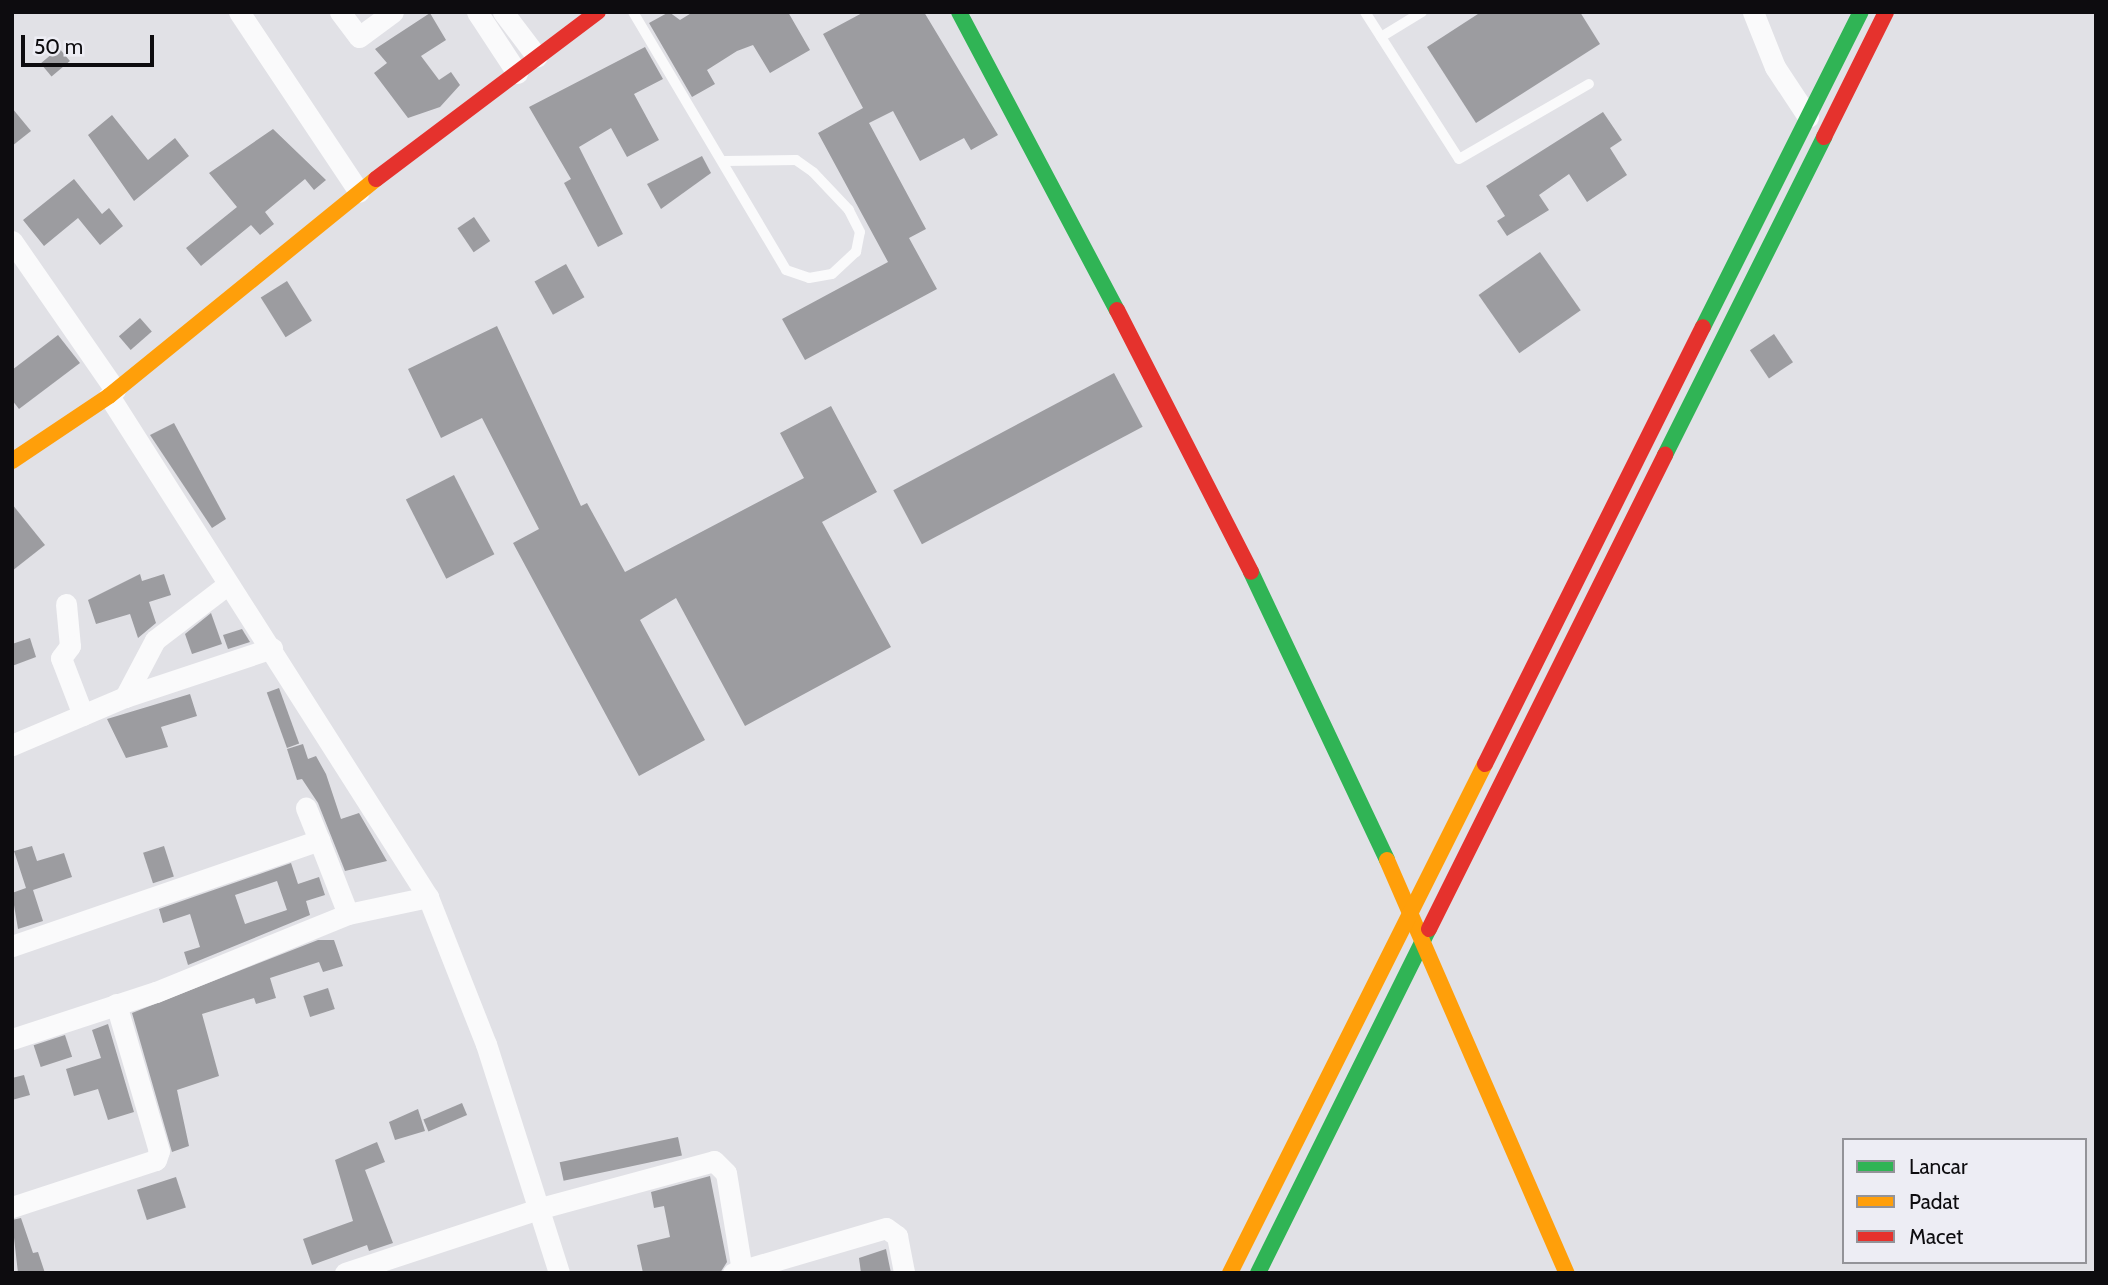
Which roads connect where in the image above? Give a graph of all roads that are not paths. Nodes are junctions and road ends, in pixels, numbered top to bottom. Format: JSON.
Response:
{"nodes":[{"id":1,"x":239,"y":12,"type":"edge"},
{"id":2,"x":340,"y":12,"type":"edge"},
{"id":3,"x":393,"y":12,"type":"edge"},
{"id":4,"x":477,"y":12,"type":"edge"},
{"id":5,"x":503,"y":12,"type":"edge"},
{"id":6,"x":598,"y":12,"type":"edge"},
{"id":7,"x":633,"y":12,"type":"edge"},
{"id":8,"x":959,"y":12,"type":"edge"},
{"id":9,"x":1364,"y":12,"type":"edge"},
{"id":10,"x":1422,"y":12,"type":"edge"},
{"id":11,"x":1753,"y":12,"type":"edge"},
{"id":12,"x":1861,"y":12,"type":"edge"},
{"id":13,"x":1886,"y":12,"type":"edge"},
{"id":14,"x":1381,"y":37,"type":"junction"},
{"id":15,"x":537,"y":57,"type":"junction"},
{"id":16,"x":517,"y":73,"type":"junction"},
{"id":17,"x":1590,"y":84,"type":"dead end"},
{"id":18,"x":1808,"y":117,"type":"junction"},
{"id":19,"x":725,"y":161,"type":"junction"},
{"id":20,"x":359,"y":192,"type":"junction"},
{"id":21,"x":12,"y":241,"type":"edge"},
{"id":22,"x":112,"y":393,"type":"junction"},
{"id":23,"x":12,"y":460,"type":"edge"},
{"id":24,"x":228,"y":585,"type":"junction"},
{"id":25,"x":66,"y":604,"type":"dead end"},
{"id":26,"x":272,"y":648,"type":"junction"},
{"id":27,"x":125,"y":698,"type":"junction"},
{"id":28,"x":83,"y":715,"type":"junction"},
{"id":29,"x":12,"y":745,"type":"edge"},
{"id":30,"x":306,"y":808,"type":"dead end"},
{"id":31,"x":319,"y":840,"type":"junction"},
{"id":32,"x":428,"y":897,"type":"junction"},
{"id":33,"x":1410,"y":908,"type":"junction"},
{"id":34,"x":348,"y":914,"type":"junction"},
{"id":35,"x":1420,"y":941,"type":"junction"},
{"id":36,"x":12,"y":946,"type":"edge"},
{"id":37,"x":116,"y":1004,"type":"junction"},
{"id":38,"x":12,"y":1039,"type":"edge"},
{"id":39,"x":12,"y":1207,"type":"edge"},
{"id":40,"x":541,"y":1208,"type":"junction"},
{"id":41,"x":738,"y":1272,"type":"edge"},
{"id":42,"x":345,"y":1273,"type":"edge"},
{"id":43,"x":559,"y":1273,"type":"edge"},
{"id":44,"x":904,"y":1273,"type":"edge"},
{"id":45,"x":1230,"y":1273,"type":"edge"},
{"id":46,"x":1258,"y":1273,"type":"edge"},
{"id":47,"x":1567,"y":1273,"type":"edge"}],
"edges":[{"from":1,"to":20,"type":"street"},
{"from":2,"to":3,"type":"street"},
{"from":4,"to":16,"type":"street"},
{"from":5,"to":15,"type":"street"},
{"from":6,"to":15,"type":"street"},
{"from":7,"to":19,"type":"lane"},
{"from":8,"to":33,"type":"street"},
{"from":9,"to":14,"type":"lane"},
{"from":10,"to":14,"type":"lane"},
{"from":11,"to":18,"type":"street"},
{"from":12,"to":18,"type":"street"},
{"from":13,"to":35,"type":"street"},
{"from":14,"to":17,"type":"lane"},
{"from":15,"to":16,"type":"street"},
{"from":16,"to":20,"type":"street"},
{"from":18,"to":33,"type":"street"},
{"from":19,"to":19,"type":"lane"},
{"from":20,"to":22,"type":"street"},
{"from":21,"to":22,"type":"street"},
{"from":22,"to":23,"type":"street"},
{"from":22,"to":24,"type":"street"},
{"from":24,"to":26,"type":"street"},
{"from":24,"to":27,"type":"street"},
{"from":25,"to":28,"type":"street"},
{"from":26,"to":27,"type":"street"},
{"from":26,"to":32,"type":"street"},
{"from":27,"to":28,"type":"street"},
{"from":28,"to":29,"type":"street"},
{"from":30,"to":31,"type":"street"},
{"from":31,"to":34,"type":"street"},
{"from":31,"to":36,"type":"street"},
{"from":32,"to":34,"type":"street"},
{"from":32,"to":40,"type":"street"},
{"from":33,"to":35,"type":"street"},
{"from":33,"to":45,"type":"street"},
{"from":34,"to":37,"type":"street"},
{"from":35,"to":46,"type":"street"},
{"from":35,"to":47,"type":"street"},
{"from":37,"to":38,"type":"street"},
{"from":37,"to":39,"type":"street"},
{"from":40,"to":41,"type":"street"},
{"from":40,"to":42,"type":"street"},
{"from":40,"to":43,"type":"street"},
{"from":41,"to":44,"type":"street"}]}
